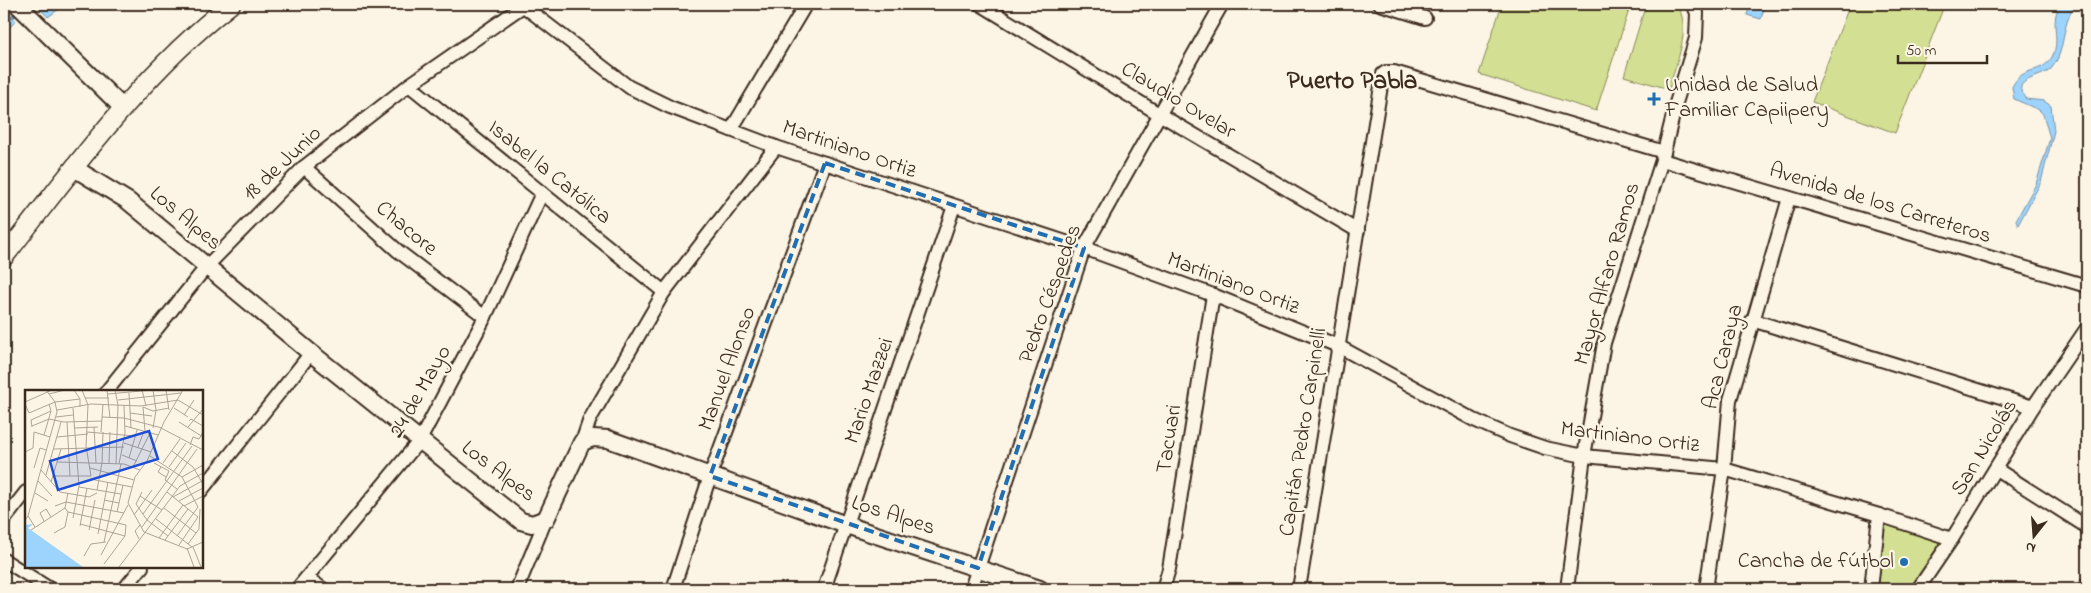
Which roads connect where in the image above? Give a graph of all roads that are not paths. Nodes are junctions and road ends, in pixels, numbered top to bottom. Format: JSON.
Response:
{"nodes":[{"id":1,"x":17,"y":4,"type":"edge"},
{"id":2,"x":231,"y":4,"type":"edge"},
{"id":3,"x":806,"y":4,"type":"edge"},
{"id":4,"x":980,"y":4,"type":"edge"},
{"id":5,"x":1222,"y":4,"type":"edge"},
{"id":6,"x":1380,"y":4,"type":"edge"},
{"id":7,"x":1693,"y":4,"type":"edge"},
{"id":8,"x":522,"y":5,"type":"edge"},
{"id":9,"x":1425,"y":18,"type":"dead end"},
{"id":10,"x":1383,"y":74,"type":"joint"},
{"id":11,"x":409,"y":85,"type":"junction"},
{"id":12,"x":122,"y":107,"type":"junction"},
{"id":13,"x":1159,"y":114,"type":"junction"},
{"id":14,"x":731,"y":130,"type":"junction"},
{"id":15,"x":776,"y":147,"type":"junction"},
{"id":16,"x":1663,"y":156,"type":"junction"},
{"id":17,"x":825,"y":163,"type":"junction"},
{"id":18,"x":304,"y":167,"type":"junction"},
{"id":19,"x":74,"y":168,"type":"junction"},
{"id":20,"x":542,"y":193,"type":"junction"},
{"id":21,"x":1790,"y":198,"type":"junction"},
{"id":22,"x":954,"y":206,"type":"junction"},
{"id":23,"x":1358,"y":231,"type":"junction"},
{"id":24,"x":1084,"y":248,"type":"junction"},
{"id":25,"x":4,"y":257,"type":"edge"},
{"id":26,"x":207,"y":266,"type":"junction"},
{"id":27,"x":2087,"y":286,"type":"edge"},
{"id":28,"x":664,"y":292,"type":"junction"},
{"id":29,"x":1213,"y":295,"type":"junction"},
{"id":30,"x":485,"y":317,"type":"junction"},
{"id":31,"x":1752,"y":320,"type":"junction"},
{"id":32,"x":2087,"y":328,"type":"edge"},
{"id":33,"x":1338,"y":346,"type":"junction"},
{"id":34,"x":311,"y":354,"type":"junction"},
{"id":35,"x":108,"y":390,"type":"edge"},
{"id":36,"x":2033,"y":407,"type":"junction"},
{"id":37,"x":420,"y":440,"type":"junction"},
{"id":38,"x":582,"y":442,"type":"junction"},
{"id":39,"x":1584,"y":456,"type":"junction"},
{"id":40,"x":1724,"y":469,"type":"junction"},
{"id":41,"x":1996,"y":469,"type":"junction"},
{"id":42,"x":710,"y":476,"type":"junction"},
{"id":43,"x":202,"y":490,"type":"edge"},
{"id":44,"x":25,"y":493,"type":"edge"},
{"id":45,"x":1879,"y":515,"type":"junction"},
{"id":46,"x":546,"y":519,"type":"junction"},
{"id":47,"x":4,"y":520,"type":"edge"},
{"id":48,"x":846,"y":525,"type":"junction"},
{"id":49,"x":2087,"y":527,"type":"edge"},
{"id":50,"x":1952,"y":539,"type":"junction"},
{"id":51,"x":4,"y":560,"type":"edge"},
{"id":52,"x":141,"y":568,"type":"edge"},
{"id":53,"x":978,"y":568,"type":"junction"},
{"id":54,"x":307,"y":578,"type":"junction"},
{"id":55,"x":2087,"y":584,"type":"edge"},
{"id":56,"x":50,"y":589,"type":"edge"},
{"id":57,"x":124,"y":589,"type":"edge"},
{"id":58,"x":298,"y":589,"type":"edge"},
{"id":59,"x":322,"y":589,"type":"edge"},
{"id":60,"x":517,"y":589,"type":"edge"},
{"id":61,"x":673,"y":589,"type":"edge"},
{"id":62,"x":824,"y":589,"type":"edge"},
{"id":63,"x":971,"y":589,"type":"edge"},
{"id":64,"x":1040,"y":589,"type":"edge"},
{"id":65,"x":1163,"y":589,"type":"edge"},
{"id":66,"x":1299,"y":589,"type":"edge"},
{"id":67,"x":1567,"y":589,"type":"edge"},
{"id":68,"x":1706,"y":589,"type":"edge"},
{"id":69,"x":1871,"y":589,"type":"edge"},
{"id":70,"x":1918,"y":589,"type":"edge"},
{"id":71,"x":2084,"y":589,"type":"edge"}],
"edges":[{"from":1,"to":12,"type":"street"},
{"from":2,"to":12,"type":"main road"},
{"from":3,"to":14,"type":"street"},
{"from":4,"to":13,"type":"street","name":"Claudio Ovelar"},
{"from":5,"to":13,"type":"street","name":"Pedro Céspedes"},
{"from":6,"to":9,"type":"street"},
{"from":7,"to":16,"type":"street","name":"Mayor Alfaro Ramos"},
{"from":8,"to":11,"type":"street","name":"18 de Junio"},
{"from":8,"to":14,"type":"street","name":"Martiniano Ortiz"},
{"from":10,"to":16,"type":"street","name":"Avenida de los Carreteros"},
{"from":10,"to":23,"type":"street","name":"Capitán Pedro Carpinelli"},
{"from":11,"to":18,"type":"street","name":"18 de Junio"},
{"from":11,"to":20,"type":"street","name":"Isabel la Católica"},
{"from":12,"to":19,"type":"main road"},
{"from":13,"to":23,"type":"street","name":"Claudio Ovelar"},
{"from":13,"to":24,"type":"street","name":"Pedro Céspedes"},
{"from":14,"to":15,"type":"street","name":"Martiniano Ortiz"},
{"from":15,"to":17,"type":"street","name":"Martiniano Ortiz"},
{"from":15,"to":28,"type":"street"},
{"from":16,"to":21,"type":"street","name":"Avenida de los Carreteros"},
{"from":16,"to":39,"type":"street","name":"Mayor Alfaro Ramos"},
{"from":17,"to":22,"type":"street","name":"Martiniano Ortiz"},
{"from":17,"to":42,"type":"street","name":"Manuel Alonso"},
{"from":18,"to":26,"type":"street","name":"18 de Junio"},
{"from":18,"to":30,"type":"street","name":"Chacore"},
{"from":19,"to":25,"type":"main road"},
{"from":19,"to":26,"type":"street","name":"Los Alpes"},
{"from":20,"to":28,"type":"street","name":"Isabel la Católica"},
{"from":20,"to":30,"type":"street","name":"24 de Mayo"},
{"from":21,"to":27,"type":"street","name":"Avenida de los Carreteros"},
{"from":21,"to":31,"type":"street","name":"Aca Caraya"},
{"from":22,"to":24,"type":"street","name":"Martiniano Ortiz"},
{"from":22,"to":48,"type":"street","name":"Mario Mazzei"},
{"from":23,"to":33,"type":"street","name":"Capitán Pedro Carpinelli"},
{"from":24,"to":29,"type":"street","name":"Martiniano Ortiz"},
{"from":24,"to":53,"type":"street","name":"Pedro Céspedes"},
{"from":26,"to":34,"type":"street","name":"Los Alpes"},
{"from":26,"to":35,"type":"street","name":"18 de Junio"},
{"from":28,"to":38,"type":"street"},
{"from":29,"to":33,"type":"street","name":"Martiniano Ortiz"},
{"from":29,"to":65,"type":"street","name":"Tacuari"},
{"from":30,"to":37,"type":"street","name":"24 de Mayo"},
{"from":31,"to":36,"type":"street"},
{"from":31,"to":40,"type":"street","name":"Aca Caraya"},
{"from":32,"to":36,"type":"street","name":"San Nicolás"},
{"from":33,"to":39,"type":"street","name":"Martiniano Ortiz"},
{"from":33,"to":66,"type":"street","name":"Capitán Pedro Carpinelli"},
{"from":34,"to":37,"type":"street","name":"Los Alpes"},
{"from":34,"to":43,"type":"street"},
{"from":36,"to":41,"type":"street","name":"San Nicolás"},
{"from":37,"to":46,"type":"street","name":"Los Alpes"},
{"from":37,"to":54,"type":"street","name":"24 de Mayo"},
{"from":38,"to":42,"type":"street","name":"Los Alpes"},
{"from":38,"to":46,"type":"street","name":"Los Alpes"},
{"from":39,"to":40,"type":"street","name":"Martiniano Ortiz"},
{"from":39,"to":67,"type":"street","name":"Mayor Alfaro Ramos"},
{"from":40,"to":45,"type":"street","name":"Martiniano Ortiz"},
{"from":40,"to":68,"type":"street","name":"Aca Caraya"},
{"from":41,"to":49,"type":"street"},
{"from":41,"to":50,"type":"street","name":"San Nicolás"},
{"from":42,"to":48,"type":"street","name":"Los Alpes"},
{"from":42,"to":61,"type":"street","name":"Manuel Alonso"},
{"from":44,"to":47,"type":"street"},
{"from":45,"to":50,"type":"street","name":"Martiniano Ortiz"},
{"from":45,"to":69,"type":"street"},
{"from":46,"to":60,"type":"street"},
{"from":48,"to":53,"type":"street","name":"Los Alpes"},
{"from":48,"to":62,"type":"street","name":"Mario Mazzei"},
{"from":50,"to":70,"type":"street","name":"San Nicolás"},
{"from":51,"to":56,"type":"street"},
{"from":52,"to":57,"type":"street"},
{"from":53,"to":63,"type":"street","name":"Pedro Céspedes"},
{"from":53,"to":64,"type":"street","name":"Los Alpes"},
{"from":54,"to":58,"type":"street","name":"24 de Mayo"},
{"from":54,"to":59,"type":"street"},
{"from":55,"to":71,"type":"street"}]}
